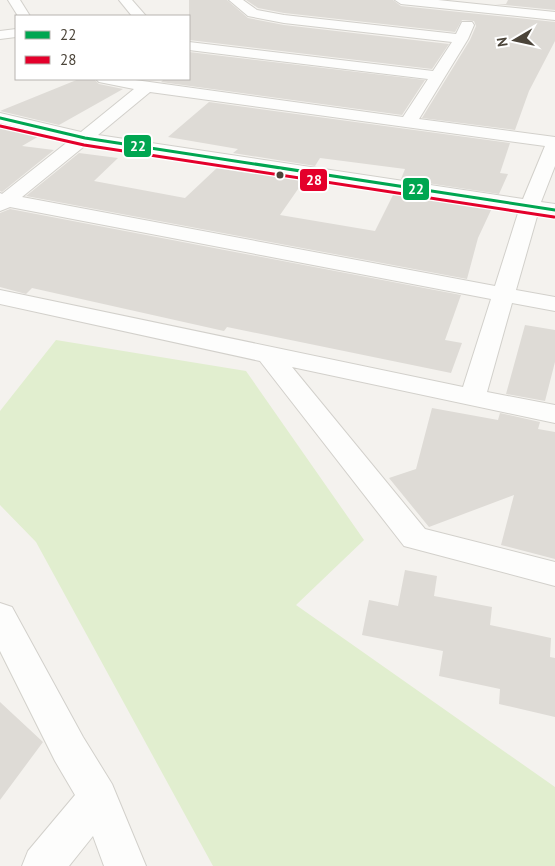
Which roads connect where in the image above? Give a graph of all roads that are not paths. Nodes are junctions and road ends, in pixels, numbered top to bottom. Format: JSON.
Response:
{"nodes":[{"id":1,"x":14,"y":0,"type":"edge"},
{"id":2,"x":125,"y":0,"type":"edge"},
{"id":3,"x":234,"y":0,"type":"edge"},
{"id":4,"x":400,"y":0,"type":"edge"},
{"id":5,"x":478,"y":4,"type":"edge"},
{"id":6,"x":23,"y":15,"type":"edge"},
{"id":7,"x":138,"y":15,"type":"edge"},
{"id":8,"x":555,"y":16,"type":"edge"},
{"id":9,"x":15,"y":33,"type":"edge"},
{"id":10,"x":0,"y":35,"type":"edge"},
{"id":11,"x":462,"y":39,"type":"junction"},
{"id":12,"x":190,"y":46,"type":"edge"},
{"id":13,"x":438,"y":76,"type":"junction"},
{"id":14,"x":110,"y":80,"type":"edge"},
{"id":15,"x":148,"y":87,"type":"junction"},
{"id":16,"x":0,"y":118,"type":"edge"},
{"id":17,"x":409,"y":121,"type":"junction"},
{"id":18,"x":85,"y":138,"type":"junction"},
{"id":19,"x":555,"y":143,"type":"edge"},
{"id":20,"x":2,"y":202,"type":"edge"},
{"id":21,"x":530,"y":206,"type":"junction"},
{"id":22,"x":555,"y":210,"type":"edge"},
{"id":23,"x":503,"y":294,"type":"junction"},
{"id":24,"x":0,"y":297,"type":"edge"},
{"id":25,"x":555,"y":304,"type":"edge"},
{"id":26,"x":269,"y":355,"type":"junction"},
{"id":27,"x":473,"y":396,"type":"junction"},
{"id":28,"x":555,"y":414,"type":"edge"},
{"id":29,"x":555,"y":574,"type":"edge"},
{"id":30,"x":0,"y":617,"type":"edge"},
{"id":31,"x":98,"y":797,"type":"junction"},
{"id":32,"x":43,"y":866,"type":"edge"},
{"id":33,"x":125,"y":866,"type":"edge"}],
"edges":[{"from":1,"to":6,"type":"street"},
{"from":2,"to":7,"type":"street"},
{"from":3,"to":11,"type":"street"},
{"from":4,"to":5,"type":"street"},
{"from":5,"to":8,"type":"street"},
{"from":5,"to":11,"type":"street"},
{"from":9,"to":10,"type":"street"},
{"from":11,"to":13,"type":"street"},
{"from":12,"to":13,"type":"street"},
{"from":13,"to":17,"type":"street"},
{"from":14,"to":15,"type":"street"},
{"from":15,"to":17,"type":"street"},
{"from":15,"to":18,"type":"street"},
{"from":16,"to":18,"type":"street"},
{"from":17,"to":19,"type":"street"},
{"from":18,"to":20,"type":"street"},
{"from":18,"to":21,"type":"street"},
{"from":19,"to":21,"type":"street"},
{"from":20,"to":23,"type":"street"},
{"from":21,"to":22,"type":"street"},
{"from":21,"to":23,"type":"street"},
{"from":23,"to":25,"type":"street"},
{"from":23,"to":27,"type":"street"},
{"from":24,"to":26,"type":"street"},
{"from":26,"to":27,"type":"street"},
{"from":26,"to":29,"type":"street"},
{"from":27,"to":28,"type":"street"},
{"from":30,"to":31,"type":"street"},
{"from":31,"to":32,"type":"street"},
{"from":31,"to":33,"type":"street"}]}
